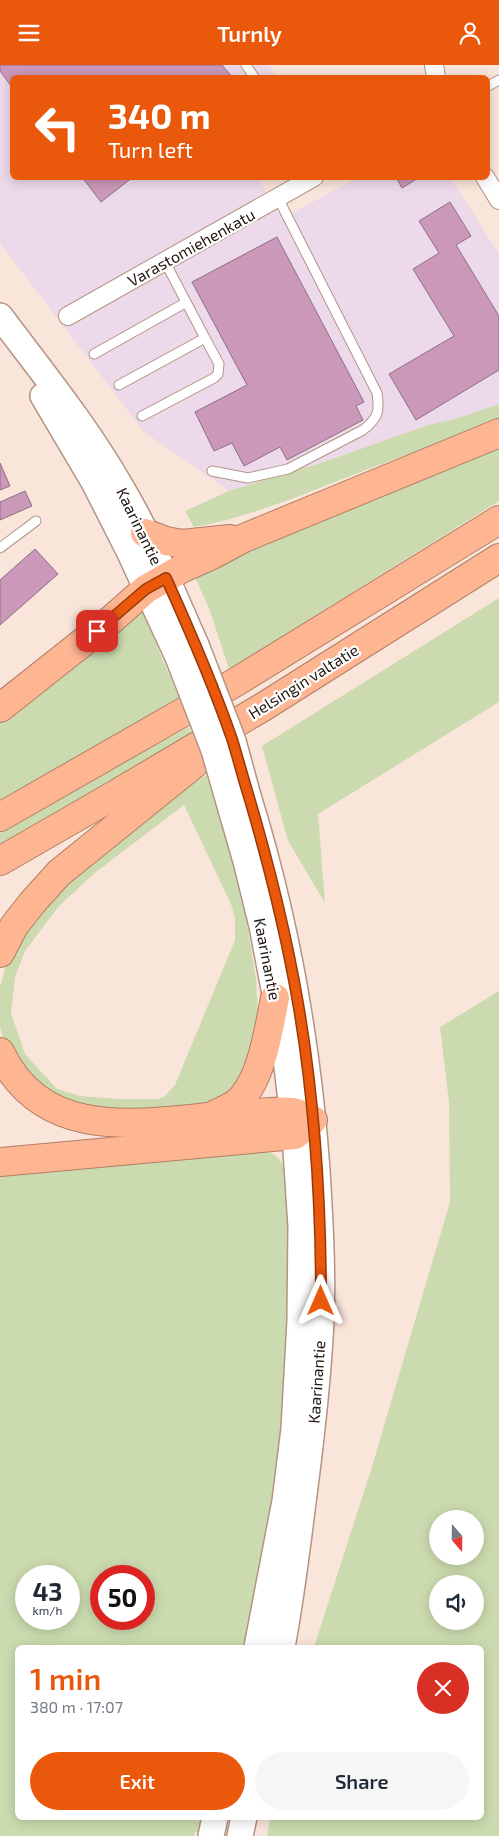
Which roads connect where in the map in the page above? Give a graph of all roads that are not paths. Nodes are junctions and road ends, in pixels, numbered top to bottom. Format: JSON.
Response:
{"nodes":[{"id":1,"x":309,"y":180,"type":"edge"},
{"id":2,"x":487,"y":180,"type":"edge"},
{"id":3,"x":278,"y":198,"type":"junction"},
{"id":4,"x":499,"y":200,"type":"edge"},
{"id":5,"x":165,"y":262,"type":"junction"},
{"id":6,"x":185,"y":303,"type":"junction"},
{"id":7,"x":0,"y":316,"type":"edge"},
{"id":8,"x":68,"y":316,"type":"dead end"},
{"id":9,"x":0,"y":323,"type":"edge"},
{"id":10,"x":205,"y":338,"type":"junction"},
{"id":11,"x":94,"y":353,"type":"dead end"},
{"id":12,"x":119,"y":385,"type":"dead end"},
{"id":13,"x":142,"y":416,"type":"dead end"},
{"id":14,"x":499,"y":433,"type":"edge"},
{"id":15,"x":212,"y":471,"type":"dead end"},
{"id":16,"x":499,"y":520,"type":"edge"},
{"id":17,"x":36,"y":521,"type":"dead end"},
{"id":18,"x":145,"y":533,"type":"junction"},
{"id":19,"x":244,"y":538,"type":"junction"},
{"id":20,"x":0,"y":548,"type":"edge"},
{"id":21,"x":499,"y":558,"type":"edge"},
{"id":22,"x":156,"y":584,"type":"junction"},
{"id":23,"x":263,"y":707,"type":"junction"},
{"id":24,"x":0,"y":708,"type":"edge"},
{"id":25,"x":240,"y":803,"type":"junction"},
{"id":26,"x":0,"y":817,"type":"edge"},
{"id":27,"x":0,"y":861,"type":"edge"},
{"id":28,"x":0,"y":953,"type":"edge"},
{"id":29,"x":275,"y":998,"type":"junction"},
{"id":30,"x":0,"y":1052,"type":"edge"},
{"id":31,"x":214,"y":1115,"type":"junction"},
{"id":32,"x":300,"y":1122,"type":"junction"},
{"id":33,"x":0,"y":1161,"type":"edge"},
{"id":34,"x":257,"y":1645,"type":"edge"},
{"id":35,"x":282,"y":1645,"type":"edge"},
{"id":36,"x":214,"y":1820,"type":"edge"},
{"id":37,"x":243,"y":1820,"type":"edge"},
{"id":38,"x":211,"y":1836,"type":"edge"},
{"id":39,"x":240,"y":1836,"type":"edge"}],
"edges":[{"from":1,"to":3,"type":"street","name":"Varastomiehenkatu"},
{"from":2,"to":4,"type":"street"},
{"from":3,"to":5,"type":"street","name":"Varastomiehenkatu"},
{"from":3,"to":15,"type":"lane"},
{"from":5,"to":6,"type":"lane"},
{"from":5,"to":8,"type":"street","name":"Varastomiehenkatu"},
{"from":6,"to":10,"type":"lane"},
{"from":6,"to":11,"type":"lane"},
{"from":7,"to":18,"type":"main road","name":"Kaarinantie"},
{"from":9,"to":22,"type":"main road","name":"Kaarinantie"},
{"from":10,"to":12,"type":"lane"},
{"from":10,"to":13,"type":"lane"},
{"from":14,"to":19,"type":"highway"},
{"from":16,"to":26,"type":"highway","name":"Helsingin valtatie"},
{"from":17,"to":20,"type":"lane"},
{"from":18,"to":19,"type":"highway"},
{"from":18,"to":22,"type":"main road","name":"Kaarinantie"},
{"from":19,"to":22,"type":"highway"},
{"from":21,"to":23,"type":"highway","name":"Helsingin valtatie"},
{"from":22,"to":24,"type":"highway"},
{"from":22,"to":25,"type":"main road","name":"Kaarinantie","bridge":true},
{"from":23,"to":27,"type":"highway","name":"Helsingin valtatie"},
{"from":23,"to":28,"type":"highway"},
{"from":25,"to":29,"type":"main road","name":"Kaarinantie"},
{"from":25,"to":32,"type":"main road","name":"Kaarinantie"},
{"from":29,"to":31,"type":"highway"},
{"from":29,"to":32,"type":"main road","name":"Kaarinantie"},
{"from":30,"to":31,"type":"highway"},
{"from":31,"to":32,"type":"highway"},
{"from":32,"to":33,"type":"highway"},
{"from":32,"to":34,"type":"main road","name":"Kaarinantie"},
{"from":32,"to":35,"type":"main road","name":"Kaarinantie"},
{"from":36,"to":38,"type":"main road"},
{"from":37,"to":39,"type":"main road"}]}
